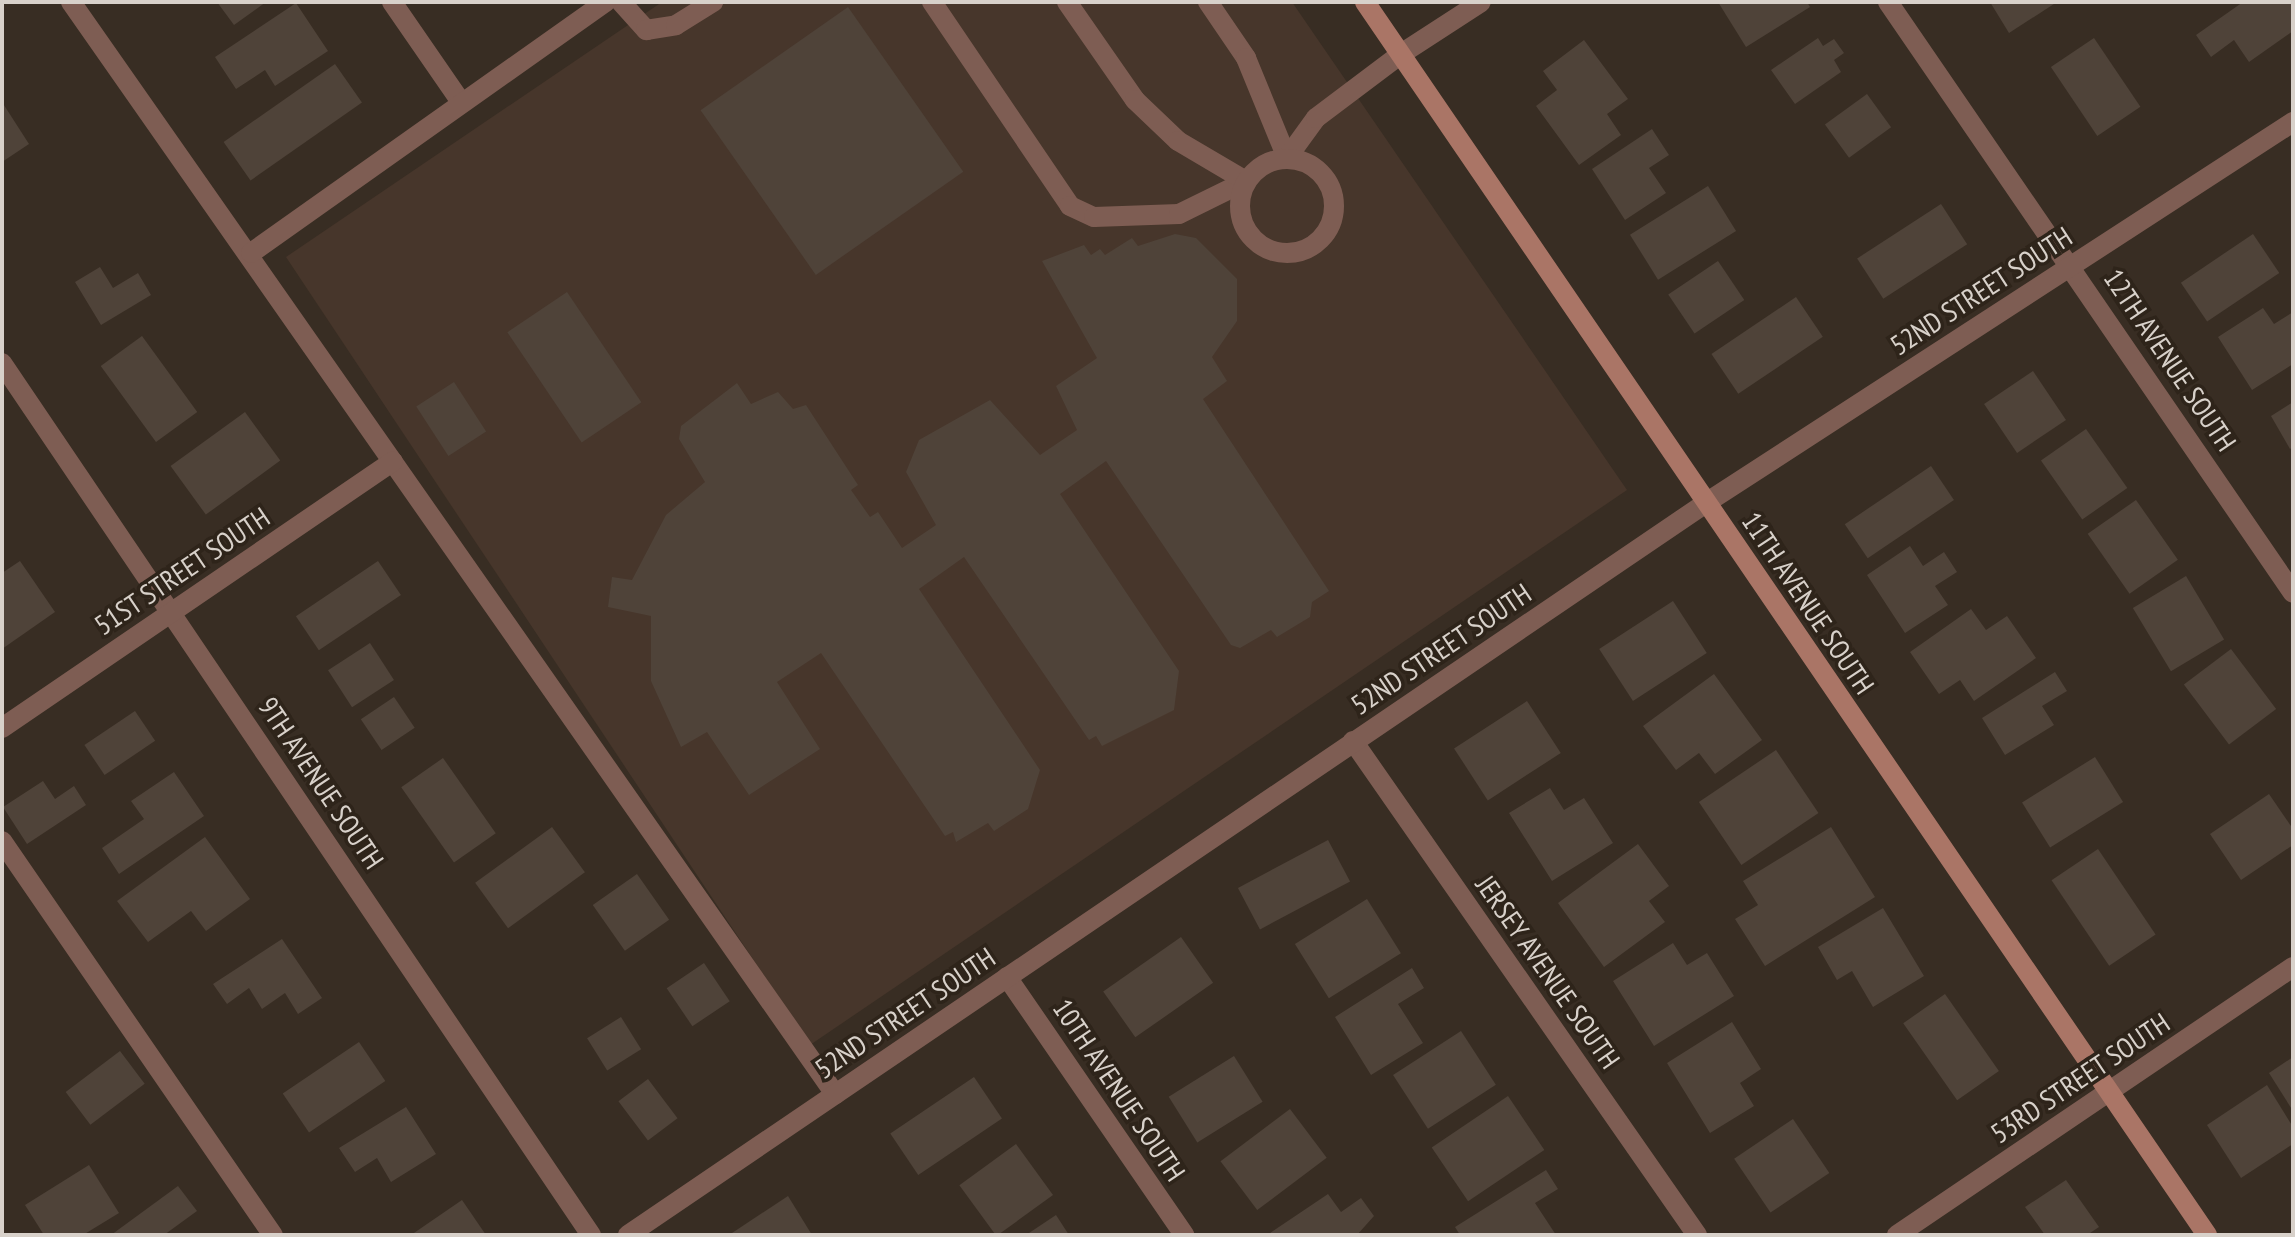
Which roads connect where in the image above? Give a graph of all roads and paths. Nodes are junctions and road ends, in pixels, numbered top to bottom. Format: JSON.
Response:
{"nodes":[{"id":1,"x":71,"y":2,"type":"edge"},
{"id":2,"x":392,"y":2,"type":"edge"},
{"id":3,"x":606,"y":2,"type":"edge"},
{"id":4,"x":621,"y":2,"type":"edge"},
{"id":5,"x":713,"y":2,"type":"edge"},
{"id":6,"x":932,"y":2,"type":"edge"},
{"id":7,"x":1067,"y":2,"type":"edge"},
{"id":8,"x":1208,"y":2,"type":"edge"},
{"id":9,"x":1365,"y":2,"type":"edge"},
{"id":10,"x":1481,"y":2,"type":"edge"},
{"id":11,"x":1888,"y":2,"type":"edge"},
{"id":12,"x":1401,"y":54,"type":"junction"},
{"id":13,"x":461,"y":102,"type":"junction"},
{"id":14,"x":2293,"y":122,"type":"edge"},
{"id":15,"x":1287,"y":158,"type":"junction"},
{"id":16,"x":1246,"y":181,"type":"junction"},
{"id":17,"x":251,"y":253,"type":"junction"},
{"id":18,"x":2072,"y":265,"type":"junction"},
{"id":19,"x":2,"y":363,"type":"edge"},
{"id":20,"x":393,"y":461,"type":"junction"},
{"id":21,"x":1706,"y":503,"type":"junction"},
{"id":22,"x":2293,"y":593,"type":"edge"},
{"id":23,"x":172,"y":612,"type":"junction"},
{"id":24,"x":2,"y":728,"type":"edge"},
{"id":25,"x":1353,"y":741,"type":"junction"},
{"id":26,"x":2,"y":841,"type":"edge"},
{"id":27,"x":2293,"y":967,"type":"edge"},
{"id":28,"x":1007,"y":977,"type":"junction"},
{"id":29,"x":2108,"y":1093,"type":"junction"},
{"id":30,"x":835,"y":1094,"type":"junction"},
{"id":31,"x":273,"y":1235,"type":"edge"},
{"id":32,"x":591,"y":1235,"type":"edge"},
{"id":33,"x":628,"y":1235,"type":"edge"},
{"id":34,"x":1184,"y":1235,"type":"edge"},
{"id":35,"x":1697,"y":1235,"type":"edge"},
{"id":36,"x":1897,"y":1235,"type":"edge"},
{"id":37,"x":2207,"y":1235,"type":"edge"}],
"edges":[{"from":1,"to":17,"type":"street"},
{"from":2,"to":13,"type":"street"},
{"from":3,"to":13,"type":"street"},
{"from":4,"to":5,"type":"street"},
{"from":6,"to":16,"type":"street"},
{"from":7,"to":16,"type":"street"},
{"from":8,"to":15,"type":"street"},
{"from":9,"to":12,"type":"street","name":"11TH AVENUE SOUTH"},
{"from":10,"to":12,"type":"street"},
{"from":11,"to":18,"type":"street","name":"12TH AVENUE SOUTH"},
{"from":12,"to":15,"type":"street"},
{"from":12,"to":21,"type":"street","name":"11TH AVENUE SOUTH"},
{"from":13,"to":17,"type":"street"},
{"from":14,"to":18,"type":"street","name":"52ND STREET SOUTH"},
{"from":15,"to":16,"type":"street"},
{"from":15,"to":16,"type":"street"},
{"from":17,"to":20,"type":"street"},
{"from":18,"to":21,"type":"street","name":"52ND STREET SOUTH"},
{"from":18,"to":22,"type":"street","name":"12TH AVENUE SOUTH"},
{"from":19,"to":23,"type":"street","name":"9TH AVENUE SOUTH"},
{"from":20,"to":23,"type":"street","name":"51ST STREET SOUTH"},
{"from":20,"to":30,"type":"street"},
{"from":21,"to":25,"type":"street","name":"52ND STREET SOUTH"},
{"from":21,"to":29,"type":"street","name":"11TH AVENUE SOUTH"},
{"from":23,"to":24,"type":"street","name":"51ST STREET SOUTH"},
{"from":23,"to":32,"type":"street","name":"9TH AVENUE SOUTH"},
{"from":25,"to":28,"type":"street","name":"52ND STREET SOUTH"},
{"from":25,"to":35,"type":"street","name":"JERSEY AVENUE SOUTH"},
{"from":26,"to":31,"type":"street"},
{"from":27,"to":29,"type":"street","name":"53RD STREET SOUTH"},
{"from":28,"to":30,"type":"street","name":"52ND STREET SOUTH"},
{"from":28,"to":34,"type":"street","name":"10TH AVENUE SOUTH"},
{"from":29,"to":36,"type":"street","name":"53RD STREET SOUTH"},
{"from":29,"to":37,"type":"street","name":"11TH AVENUE SOUTH"},
{"from":30,"to":33,"type":"street","name":"52ND STREET SOUTH"}]}
